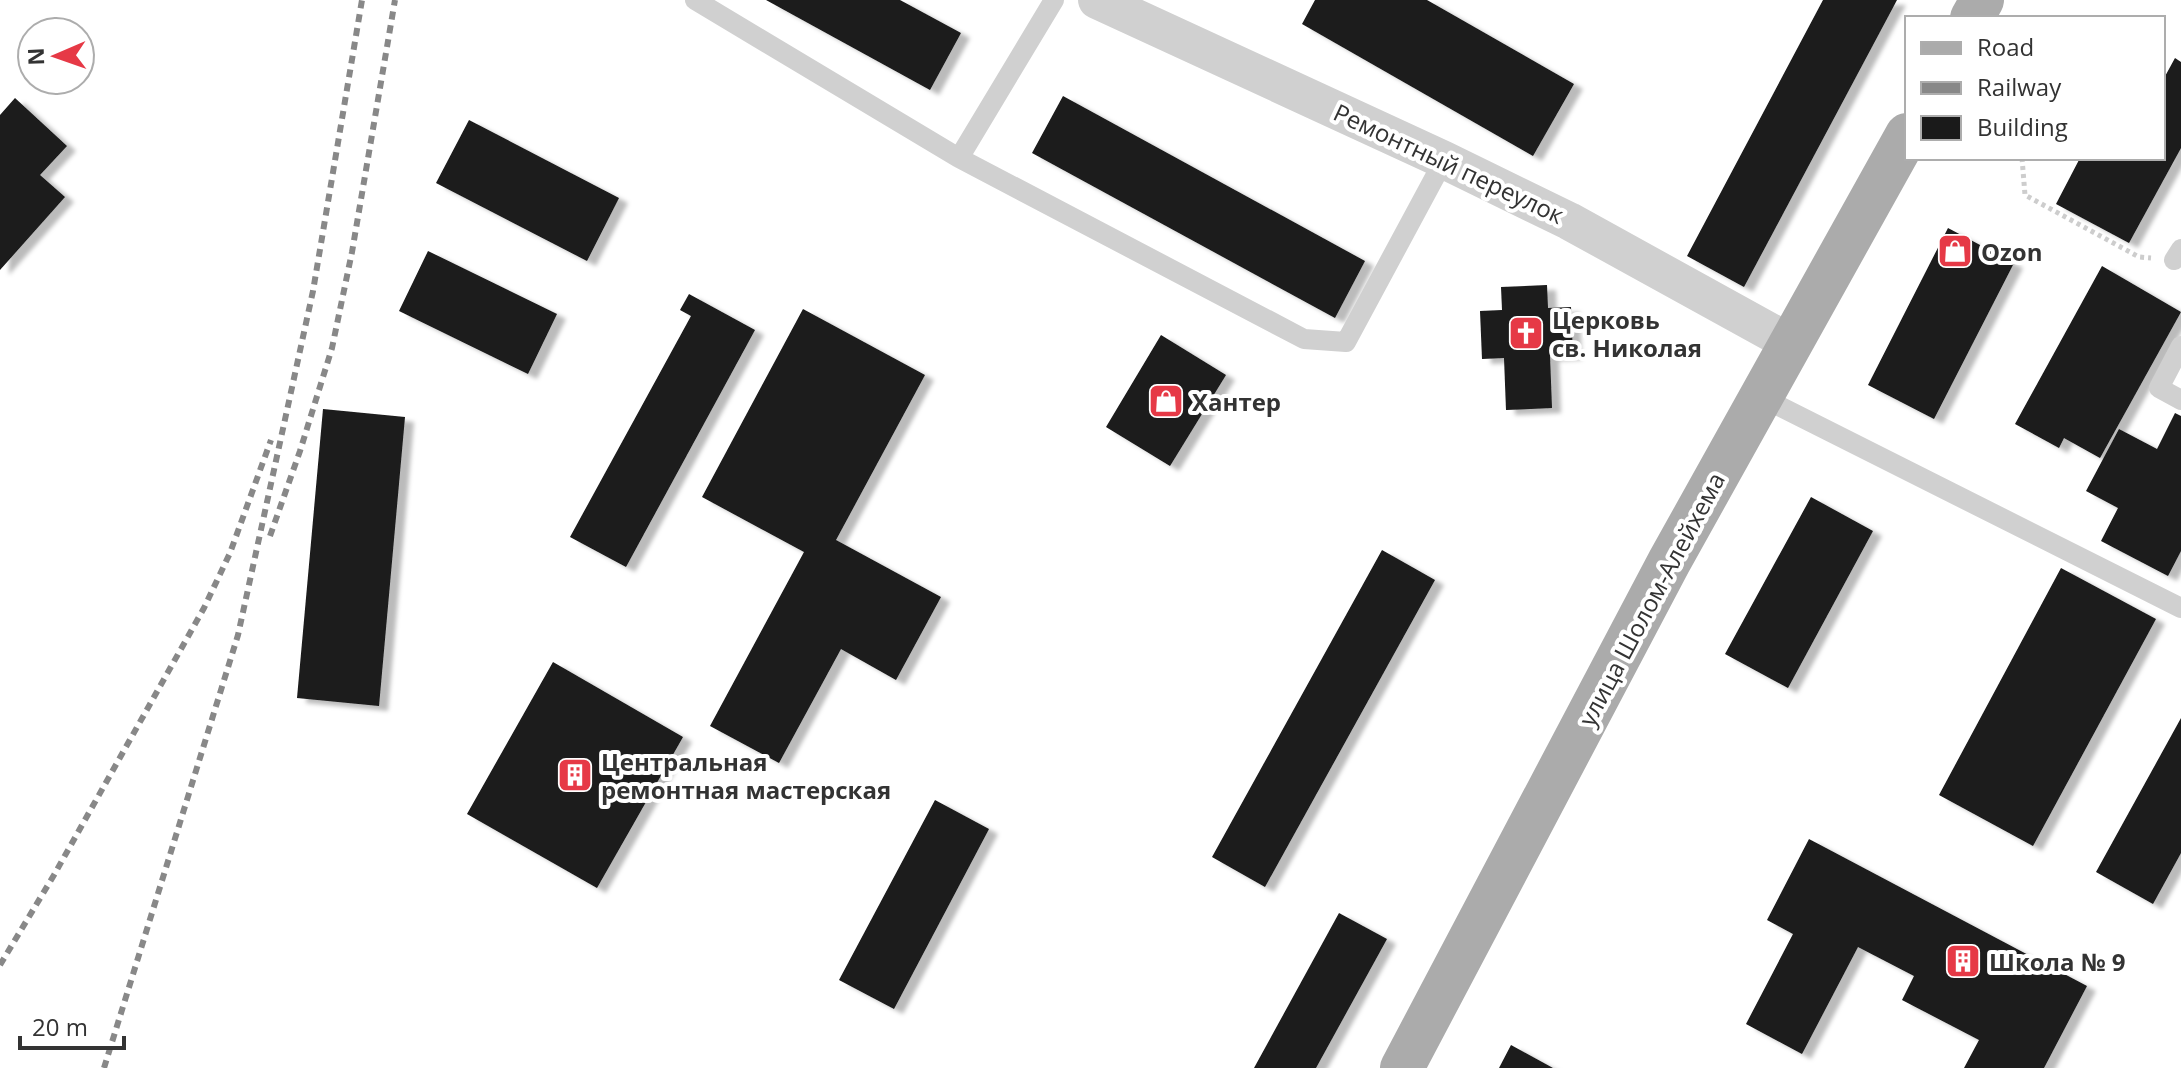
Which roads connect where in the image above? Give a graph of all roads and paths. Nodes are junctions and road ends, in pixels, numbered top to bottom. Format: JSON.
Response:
{"nodes":[{"id":1,"x":695,"y":0,"type":"edge"},
{"id":2,"x":1054,"y":0,"type":"edge"},
{"id":3,"x":1097,"y":0,"type":"edge"},
{"id":4,"x":1905,"y":139,"type":"edge"},
{"id":5,"x":959,"y":158,"type":"junction"},
{"id":6,"x":1444,"y":160,"type":"junction"},
{"id":7,"x":2022,"y":160,"type":"edge"},
{"id":8,"x":2177,"y":254,"type":"edge"},
{"id":9,"x":1792,"y":344,"type":"junction"},
{"id":10,"x":2181,"y":346,"type":"edge"},
{"id":11,"x":1761,"y":397,"type":"junction"},
{"id":12,"x":2181,"y":400,"type":"edge"},
{"id":13,"x":2180,"y":605,"type":"edge"},
{"id":14,"x":1402,"y":1068,"type":"edge"}],
"edges":[{"from":1,"to":5,"type":"lane"},
{"from":2,"to":5,"type":"lane"},
{"from":3,"to":6,"type":"street","name":"Ремонтный переулок"},
{"from":4,"to":9,"type":"main road","name":"улица Шолом-Алейхема"},
{"from":5,"to":6,"type":"lane"},
{"from":6,"to":9,"type":"street","name":"Ремонтный переулок"},
{"from":7,"to":8,"type":"path"},
{"from":9,"to":11,"type":"main road","name":"улица Шолом-Алейхема"},
{"from":10,"to":12,"type":"lane"},
{"from":11,"to":13,"type":"lane"},
{"from":11,"to":14,"type":"main road","name":"улица Шолом-Алейхема"}]}
